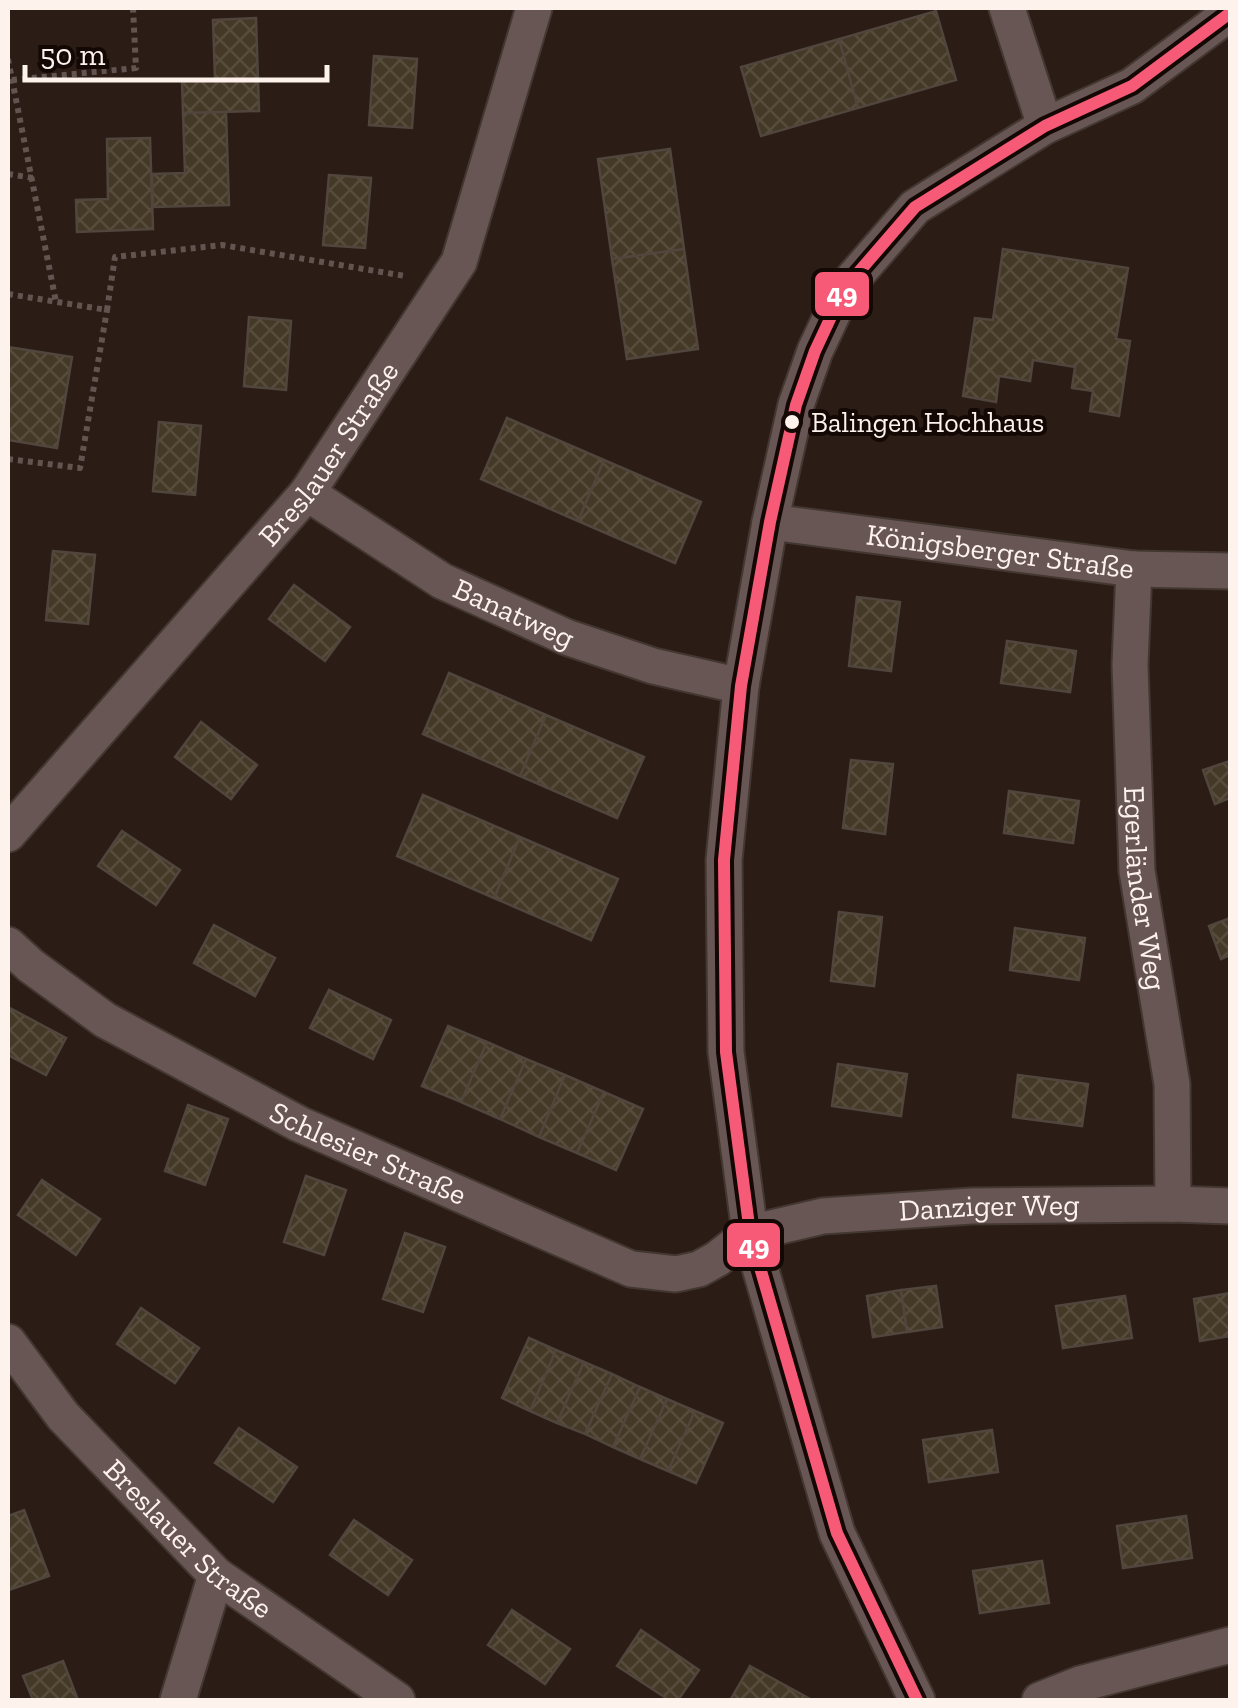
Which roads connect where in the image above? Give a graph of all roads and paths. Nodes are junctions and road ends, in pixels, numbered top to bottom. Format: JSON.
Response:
{"nodes":[{"id":1,"x":133,"y":8,"type":"edge"},
{"id":2,"x":534,"y":8,"type":"edge"},
{"id":3,"x":1007,"y":8,"type":"edge"},
{"id":4,"x":1230,"y":13,"type":"edge"},
{"id":5,"x":8,"y":59,"type":"edge"},
{"id":6,"x":12,"y":80,"type":"junction"},
{"id":7,"x":1045,"y":126,"type":"junction"},
{"id":8,"x":8,"y":174,"type":"edge"},
{"id":9,"x":33,"y":178,"type":"junction"},
{"id":10,"x":446,"y":282,"type":"junction"},
{"id":11,"x":8,"y":294,"type":"edge"},
{"id":12,"x":56,"y":302,"type":"junction"},
{"id":13,"x":106,"y":310,"type":"junction"},
{"id":14,"x":8,"y":459,"type":"edge"},
{"id":15,"x":307,"y":494,"type":"junction"},
{"id":16,"x":770,"y":522,"type":"junction"},
{"id":17,"x":1134,"y":569,"type":"junction"},
{"id":18,"x":1230,"y":571,"type":"edge"},
{"id":19,"x":740,"y":686,"type":"junction"},
{"id":20,"x":8,"y":834,"type":"edge"},
{"id":21,"x":8,"y":945,"type":"edge"},
{"id":22,"x":1173,"y":1204,"type":"junction"},
{"id":23,"x":1230,"y":1206,"type":"edge"},
{"id":24,"x":750,"y":1233,"type":"junction"},
{"id":25,"x":8,"y":1342,"type":"edge"},
{"id":26,"x":216,"y":1575,"type":"junction"},
{"id":27,"x":1230,"y":1644,"type":"edge"},
{"id":28,"x":178,"y":1700,"type":"edge"},
{"id":29,"x":398,"y":1700,"type":"edge"},
{"id":30,"x":917,"y":1700,"type":"edge"},
{"id":31,"x":1040,"y":1700,"type":"edge"}],
"edges":[{"from":1,"to":6,"type":"path"},
{"from":2,"to":10,"type":"street","name":"Breslauer Straße"},
{"from":3,"to":7,"type":"street"},
{"from":4,"to":7,"type":"street"},
{"from":5,"to":6,"type":"path"},
{"from":6,"to":9,"type":"path"},
{"from":7,"to":16,"type":"street"},
{"from":8,"to":9,"type":"path"},
{"from":9,"to":12,"type":"path"},
{"from":10,"to":13,"type":"path"},
{"from":10,"to":15,"type":"street","name":"Breslauer Straße"},
{"from":11,"to":12,"type":"path"},
{"from":12,"to":13,"type":"path"},
{"from":13,"to":14,"type":"path"},
{"from":15,"to":19,"type":"street","name":"Banatweg"},
{"from":15,"to":20,"type":"street","name":"Breslauer Straße"},
{"from":16,"to":17,"type":"street","name":"Königsberger Straße"},
{"from":16,"to":19,"type":"street"},
{"from":17,"to":18,"type":"street","name":"Königsberger Straße"},
{"from":17,"to":22,"type":"street","name":"Egerländer Weg"},
{"from":19,"to":24,"type":"street"},
{"from":21,"to":24,"type":"street","name":"Schlesier Straße"},
{"from":22,"to":23,"type":"street","name":"Danziger Weg"},
{"from":22,"to":24,"type":"street","name":"Danziger Weg"},
{"from":24,"to":30,"type":"street"},
{"from":25,"to":26,"type":"street","name":"Breslauer Straße"},
{"from":26,"to":28,"type":"street"},
{"from":26,"to":29,"type":"street","name":"Breslauer Straße"},
{"from":27,"to":31,"type":"street"}]}
